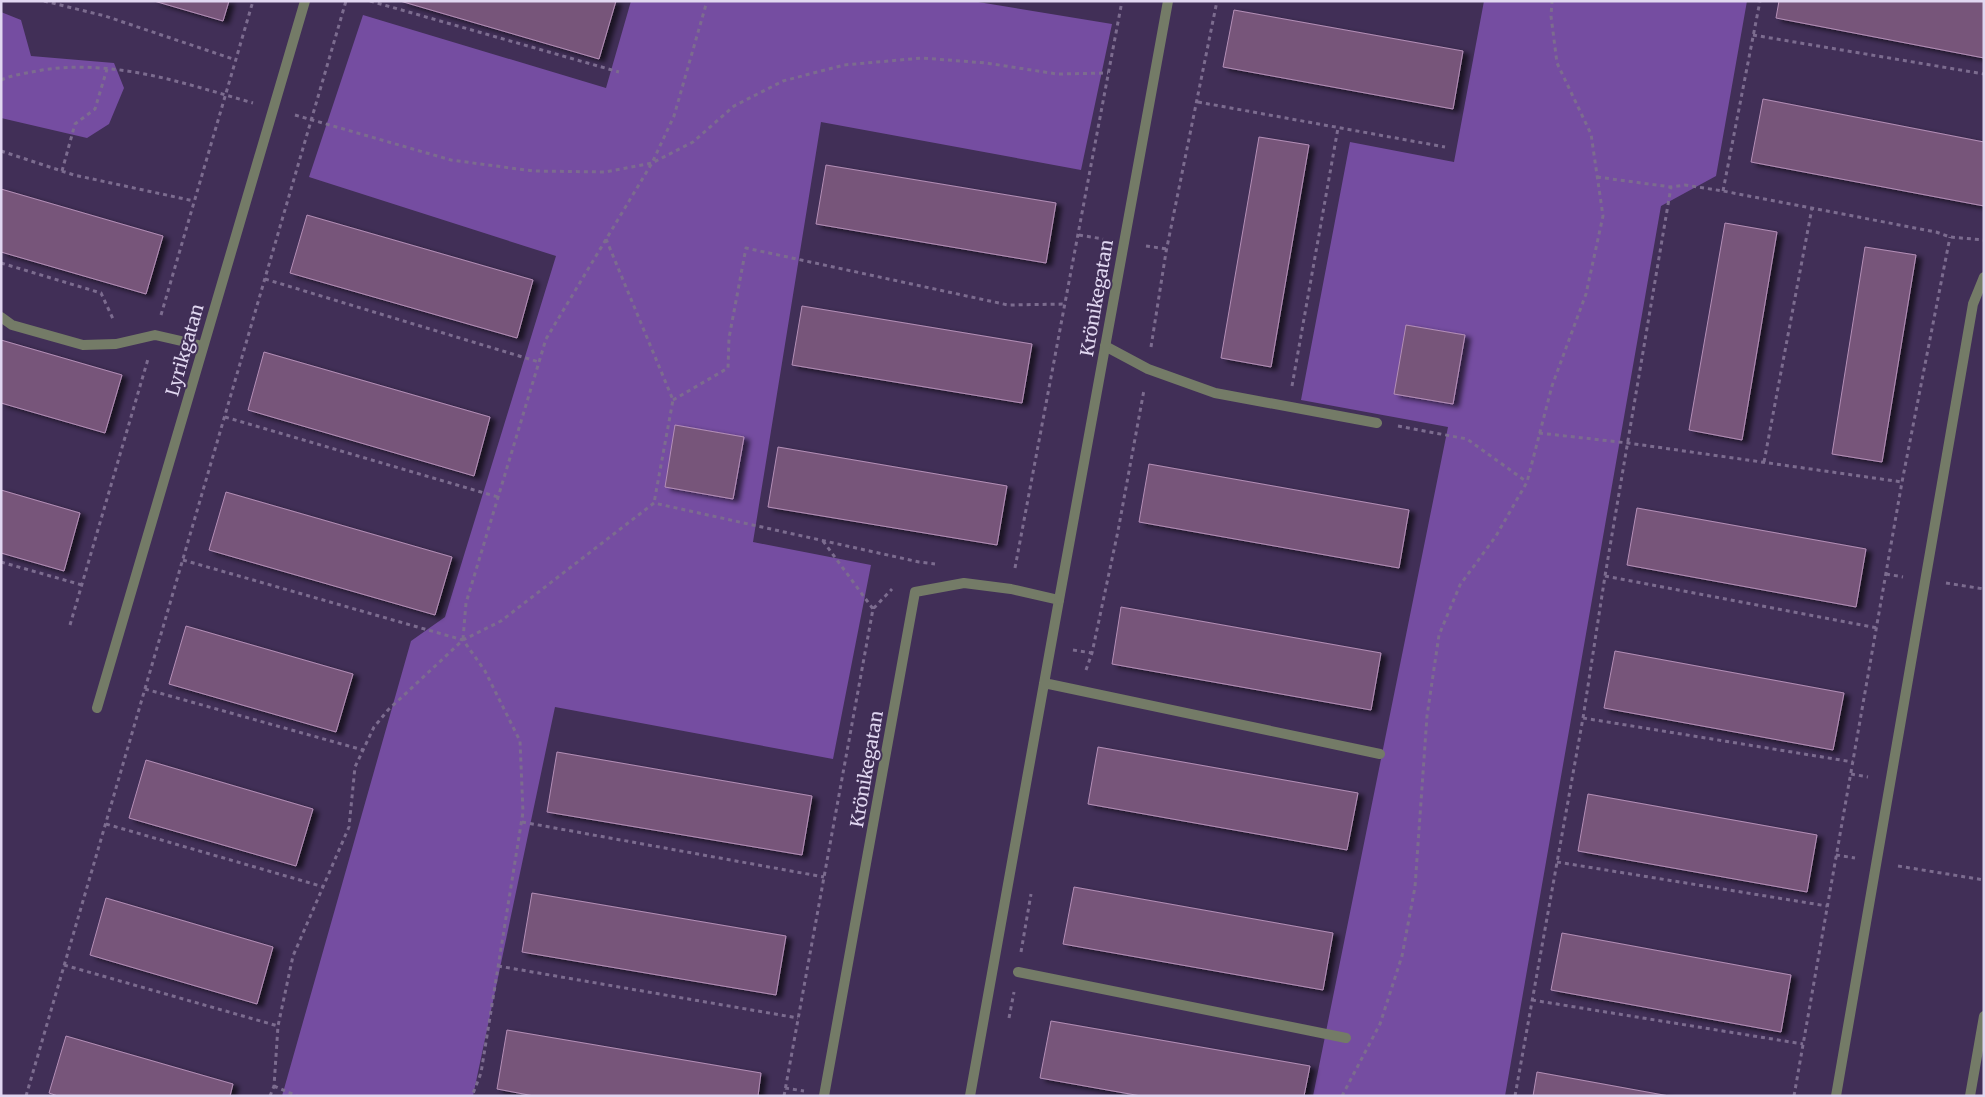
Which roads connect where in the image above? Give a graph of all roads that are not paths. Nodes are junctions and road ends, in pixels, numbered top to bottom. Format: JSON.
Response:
{"nodes":[{"id":1,"x":305,"y":1,"type":"edge"},
{"id":2,"x":1168,"y":1,"type":"edge"},
{"id":3,"x":1984,"y":278,"type":"edge"},
{"id":4,"x":1,"y":317,"type":"edge"},
{"id":5,"x":203,"y":346,"type":"junction"},
{"id":6,"x":1105,"y":346,"type":"junction"},
{"id":7,"x":1377,"y":423,"type":"road end"},
{"id":8,"x":1059,"y":600,"type":"junction"},
{"id":9,"x":1044,"y":683,"type":"junction"},
{"id":10,"x":97,"y":708,"type":"dead end"},
{"id":11,"x":1380,"y":754,"type":"dead end"},
{"id":12,"x":1018,"y":972,"type":"road end"},
{"id":13,"x":1984,"y":1016,"type":"edge"},
{"id":14,"x":1346,"y":1038,"type":"dead end"},
{"id":15,"x":824,"y":1096,"type":"edge"},
{"id":16,"x":970,"y":1096,"type":"edge"},
{"id":17,"x":1836,"y":1096,"type":"edge"},
{"id":18,"x":1970,"y":1096,"type":"edge"}],
"edges":[{"from":1,"to":5,"type":"street","name":"Lyrikgatan"},
{"from":2,"to":6,"type":"street","name":"Krönikegatan"},
{"from":3,"to":17,"type":"street"},
{"from":4,"to":5,"type":"street"},
{"from":5,"to":10,"type":"street","name":"Lyrikgatan"},
{"from":6,"to":7,"type":"street"},
{"from":6,"to":8,"type":"street","name":"Krönikegatan"},
{"from":8,"to":9,"type":"street","name":"Krönikegatan"},
{"from":8,"to":15,"type":"street","name":"Krönikegatan"},
{"from":9,"to":11,"type":"street"},
{"from":9,"to":16,"type":"street","name":"Krönikegatan"},
{"from":12,"to":14,"type":"street"},
{"from":13,"to":18,"type":"street"}]}
